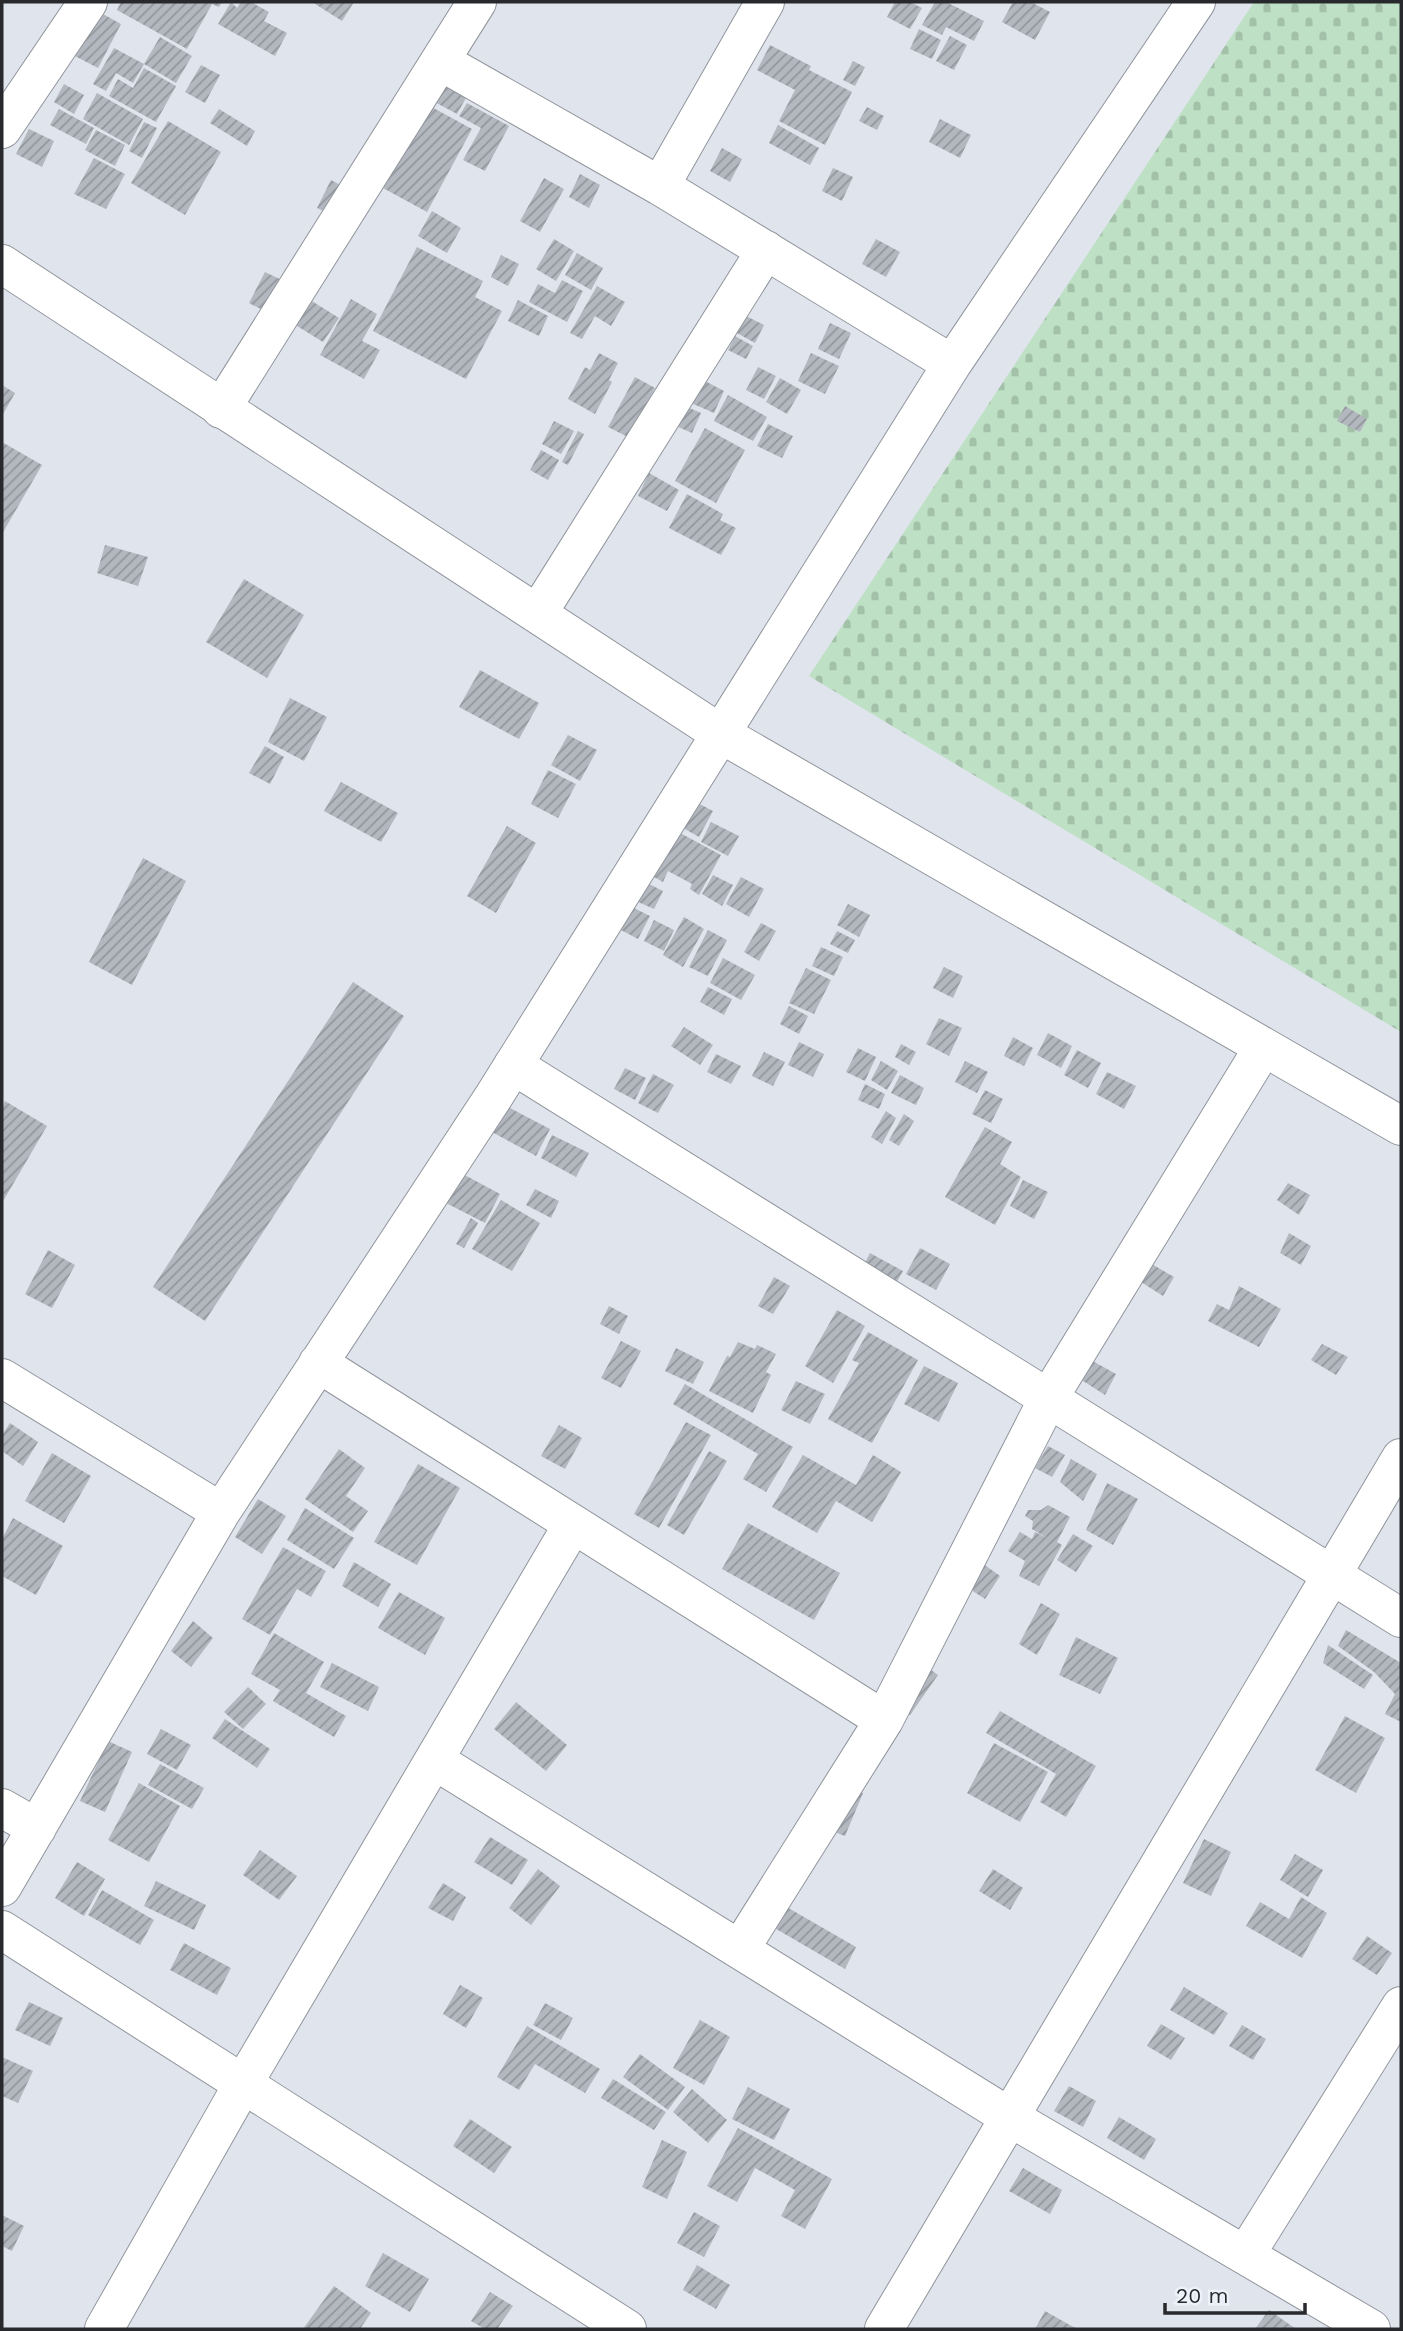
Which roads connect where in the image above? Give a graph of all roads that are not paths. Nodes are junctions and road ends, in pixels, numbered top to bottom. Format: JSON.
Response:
{"nodes":[{"id":1,"x":88,"y":2,"type":"edge"},
{"id":2,"x":477,"y":2,"type":"edge"},
{"id":3,"x":765,"y":2,"type":"edge"},
{"id":4,"x":1196,"y":2,"type":"edge"},
{"id":5,"x":440,"y":61,"type":"junction"},
{"id":6,"x":2,"y":130,"type":"edge"},
{"id":7,"x":660,"y":186,"type":"junction"},
{"id":8,"x":766,"y":250,"type":"junction"},
{"id":9,"x":2,"y":264,"type":"edge"},
{"id":10,"x":952,"y":364,"type":"junction"},
{"id":11,"x":221,"y":409,"type":"junction"},
{"id":12,"x":538,"y":613,"type":"junction"},
{"id":13,"x":721,"y":734,"type":"junction"},
{"id":14,"x":1264,"y":1048,"type":"junction"},
{"id":15,"x":513,"y":1065,"type":"junction"},
{"id":16,"x":1401,"y":1126,"type":"edge"},
{"id":17,"x":318,"y":1363,"type":"junction"},
{"id":18,"x":2,"y":1378,"type":"edge"},
{"id":19,"x":1048,"y":1399,"type":"junction"},
{"id":20,"x":1401,"y":1458,"type":"edge"},
{"id":21,"x":221,"y":1511,"type":"junction"},
{"id":22,"x":573,"y":1524,"type":"junction"},
{"id":23,"x":1332,"y":1574,"type":"junction"},
{"id":24,"x":1401,"y":1618,"type":"edge"},
{"id":25,"x":884,"y":1720,"type":"junction"},
{"id":26,"x":434,"y":1760,"type":"junction"},
{"id":27,"x":2,"y":1808,"type":"edge"},
{"id":28,"x":37,"y":1828,"type":"junction"},
{"id":29,"x":2,"y":1887,"type":"edge"},
{"id":30,"x":2,"y":1930,"type":"edge"},
{"id":31,"x":740,"y":1949,"type":"junction"},
{"id":32,"x":1397,"y":2022,"type":"edge"},
{"id":33,"x":243,"y":2084,"type":"junction"},
{"id":34,"x":1011,"y":2118,"type":"junction"},
{"id":35,"x":1246,"y":2254,"type":"junction"},
{"id":36,"x":104,"y":2329,"type":"edge"},
{"id":37,"x":627,"y":2329,"type":"edge"},
{"id":38,"x":884,"y":2329,"type":"edge"},
{"id":39,"x":1371,"y":2329,"type":"edge"}],
"edges":[{"from":1,"to":6,"type":"street"},
{"from":2,"to":5,"type":"street"},
{"from":3,"to":7,"type":"street"},
{"from":4,"to":10,"type":"street"},
{"from":5,"to":7,"type":"street"},
{"from":5,"to":11,"type":"street"},
{"from":7,"to":8,"type":"street"},
{"from":8,"to":10,"type":"street"},
{"from":8,"to":12,"type":"street"},
{"from":9,"to":11,"type":"street"},
{"from":10,"to":13,"type":"street"},
{"from":11,"to":12,"type":"street"},
{"from":12,"to":13,"type":"street"},
{"from":13,"to":14,"type":"street"},
{"from":13,"to":15,"type":"street"},
{"from":14,"to":16,"type":"street"},
{"from":14,"to":19,"type":"street"},
{"from":15,"to":17,"type":"street"},
{"from":15,"to":19,"type":"street"},
{"from":17,"to":21,"type":"street"},
{"from":17,"to":22,"type":"street"},
{"from":18,"to":21,"type":"street"},
{"from":19,"to":23,"type":"street"},
{"from":19,"to":25,"type":"street"},
{"from":20,"to":23,"type":"street"},
{"from":21,"to":28,"type":"street"},
{"from":22,"to":25,"type":"street"},
{"from":22,"to":26,"type":"street"},
{"from":23,"to":24,"type":"street"},
{"from":23,"to":34,"type":"street"},
{"from":25,"to":31,"type":"street"},
{"from":26,"to":31,"type":"street"},
{"from":26,"to":33,"type":"street"},
{"from":27,"to":28,"type":"street"},
{"from":28,"to":29,"type":"street"},
{"from":30,"to":33,"type":"street"},
{"from":31,"to":34,"type":"street"},
{"from":32,"to":35,"type":"street"},
{"from":33,"to":36,"type":"street"},
{"from":33,"to":37,"type":"street"},
{"from":34,"to":35,"type":"street"},
{"from":34,"to":38,"type":"street"},
{"from":35,"to":39,"type":"street"}]}
